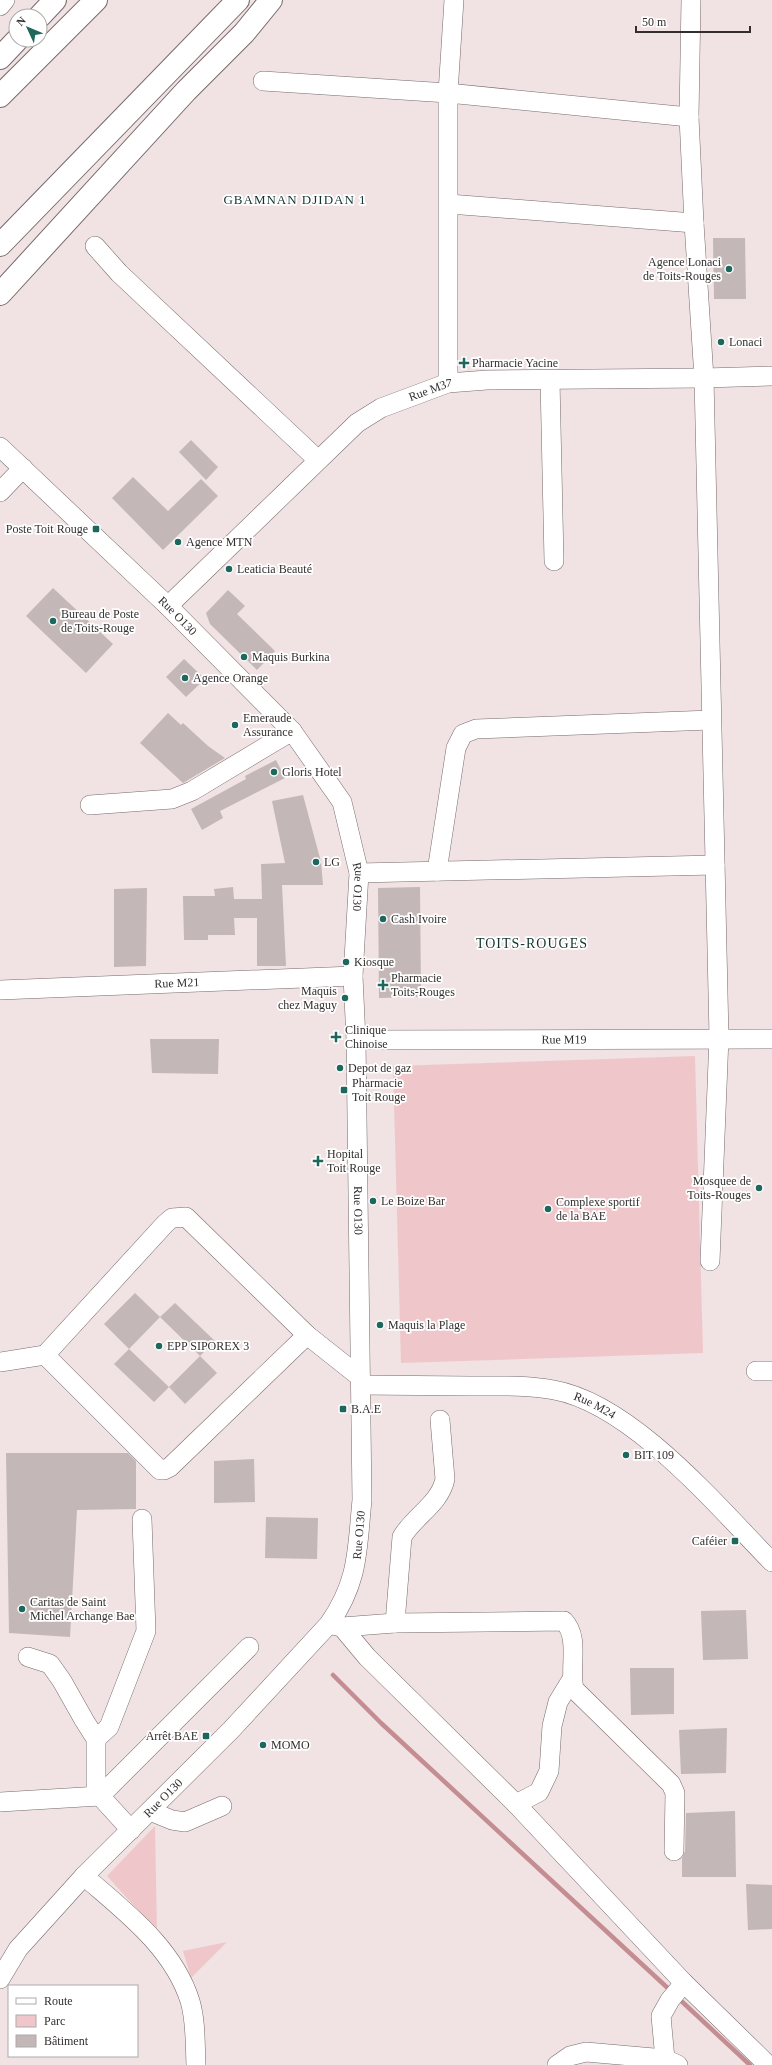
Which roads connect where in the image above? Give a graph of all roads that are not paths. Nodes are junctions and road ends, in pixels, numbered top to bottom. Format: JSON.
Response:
{"nodes":[{"id":1,"x":5,"y":0,"type":"edge"},
{"id":2,"x":55,"y":0,"type":"edge"},
{"id":3,"x":96,"y":0,"type":"edge"},
{"id":4,"x":238,"y":0,"type":"edge"},
{"id":5,"x":271,"y":0,"type":"edge"},
{"id":6,"x":454,"y":0,"type":"edge"},
{"id":7,"x":691,"y":0,"type":"edge"},
{"id":8,"x":0,"y":6,"type":"edge"},
{"id":9,"x":48,"y":8,"type":"edge"},
{"id":10,"x":9,"y":48,"type":"edge"},
{"id":11,"x":0,"y":58,"type":"edge"},
{"id":12,"x":263,"y":81,"type":"dead end"},
{"id":13,"x":448,"y":93,"type":"junction"},
{"id":14,"x":0,"y":96,"type":"edge"},
{"id":15,"x":689,"y":117,"type":"junction"},
{"id":16,"x":449,"y":204,"type":"junction"},
{"id":17,"x":694,"y":223,"type":"junction"},
{"id":18,"x":0,"y":245,"type":"edge"},
{"id":19,"x":95,"y":246,"type":"dead end"},
{"id":20,"x":0,"y":294,"type":"edge"},
{"id":21,"x":772,"y":376,"type":"edge"},
{"id":22,"x":704,"y":378,"type":"junction"},
{"id":23,"x":550,"y":380,"type":"junction"},
{"id":24,"x":448,"y":383,"type":"junction"},
{"id":25,"x":0,"y":447,"type":"edge"},
{"id":26,"x":318,"y":460,"type":"junction"},
{"id":27,"x":22,"y":468,"type":"junction"},
{"id":28,"x":0,"y":492,"type":"edge"},
{"id":29,"x":554,"y":560,"type":"dead end"},
{"id":30,"x":168,"y":606,"type":"junction"},
{"id":31,"x":711,"y":720,"type":"junction"},
{"id":32,"x":292,"y":730,"type":"junction"},
{"id":33,"x":90,"y":805,"type":"dead end"},
{"id":34,"x":715,"y":865,"type":"junction"},
{"id":35,"x":437,"y":871,"type":"junction"},
{"id":36,"x":359,"y":873,"type":"junction"},
{"id":37,"x":353,"y":976,"type":"junction"},
{"id":38,"x":0,"y":990,"type":"edge"},
{"id":39,"x":719,"y":1037,"type":"junction"},
{"id":40,"x":772,"y":1039,"type":"edge"},
{"id":41,"x":356,"y":1040,"type":"junction"},
{"id":42,"x":710,"y":1260,"type":"dead end"},
{"id":43,"x":307,"y":1336,"type":"junction"},
{"id":44,"x":45,"y":1355,"type":"junction"},
{"id":45,"x":0,"y":1362,"type":"edge"},
{"id":46,"x":360,"y":1381,"type":"junction"},
{"id":47,"x":440,"y":1420,"type":"dead end"},
{"id":48,"x":142,"y":1519,"type":"dead end"},
{"id":49,"x":772,"y":1562,"type":"edge"},
{"id":50,"x":395,"y":1623,"type":"junction"},
{"id":51,"x":335,"y":1625,"type":"junction"},
{"id":52,"x":250,"y":1647,"type":"dead end"},
{"id":53,"x":28,"y":1657,"type":"dead end"},
{"id":54,"x":572,"y":1679,"type":"junction"},
{"id":55,"x":96,"y":1739,"type":"junction"},
{"id":56,"x":100,"y":1796,"type":"junction"},
{"id":57,"x":0,"y":1802,"type":"edge"},
{"id":58,"x":516,"y":1804,"type":"junction"},
{"id":59,"x":222,"y":1806,"type":"dead end"},
{"id":60,"x":150,"y":1811,"type":"junction"},
{"id":61,"x":131,"y":1830,"type":"junction"},
{"id":62,"x":674,"y":1852,"type":"dead end"},
{"id":63,"x":84,"y":1876,"type":"junction"},
{"id":64,"x":0,"y":1979,"type":"edge"},
{"id":65,"x":677,"y":1991,"type":"junction"},
{"id":66,"x":672,"y":2062,"type":"edge"},
{"id":67,"x":196,"y":2065,"type":"edge"},
{"id":68,"x":557,"y":2065,"type":"edge"},
{"id":69,"x":768,"y":2065,"type":"edge"}],
"edges":[{"from":1,"to":8,"type":"street"},
{"from":2,"to":9,"type":"highway"},
{"from":3,"to":14,"type":"highway"},
{"from":4,"to":18,"type":"highway"},
{"from":5,"to":20,"type":"highway"},
{"from":6,"to":13,"type":"street"},
{"from":7,"to":15,"type":"street"},
{"from":10,"to":11,"type":"highway"},
{"from":12,"to":13,"type":"street"},
{"from":13,"to":15,"type":"street"},
{"from":13,"to":16,"type":"street"},
{"from":15,"to":17,"type":"street"},
{"from":16,"to":17,"type":"street"},
{"from":16,"to":24,"type":"street"},
{"from":17,"to":22,"type":"street"},
{"from":19,"to":26,"type":"street"},
{"from":21,"to":22,"type":"street","name":"Rue M37"},
{"from":22,"to":23,"type":"street","name":"Rue M37"},
{"from":22,"to":31,"type":"street"},
{"from":23,"to":24,"type":"street","name":"Rue M37"},
{"from":23,"to":29,"type":"street"},
{"from":24,"to":26,"type":"street","name":"Rue M37"},
{"from":25,"to":27,"type":"street","name":"Rue O130"},
{"from":26,"to":30,"type":"street","name":"Rue M37"},
{"from":27,"to":28,"type":"street"},
{"from":27,"to":30,"type":"street","name":"Rue O130"},
{"from":30,"to":32,"type":"street","name":"Rue O130"},
{"from":31,"to":34,"type":"street"},
{"from":31,"to":35,"type":"street"},
{"from":32,"to":33,"type":"street"},
{"from":32,"to":36,"type":"street","name":"Rue O130"},
{"from":34,"to":35,"type":"street"},
{"from":34,"to":39,"type":"street"},
{"from":35,"to":36,"type":"street"},
{"from":36,"to":37,"type":"street","name":"Rue O130"},
{"from":37,"to":38,"type":"street","name":"Rue M21"},
{"from":37,"to":41,"type":"street","name":"Rue O130"},
{"from":39,"to":40,"type":"street","name":"Rue M19"},
{"from":39,"to":41,"type":"street","name":"Rue M19"},
{"from":39,"to":42,"type":"street"},
{"from":41,"to":46,"type":"street","name":"Rue O130"},
{"from":43,"to":44,"type":"street"},
{"from":43,"to":44,"type":"street"},
{"from":43,"to":46,"type":"street"},
{"from":44,"to":45,"type":"street"},
{"from":46,"to":49,"type":"street","name":"Rue M24"},
{"from":46,"to":51,"type":"street","name":"Rue O130"},
{"from":47,"to":50,"type":"street"},
{"from":48,"to":55,"type":"street"},
{"from":50,"to":51,"type":"street"},
{"from":50,"to":54,"type":"street"},
{"from":51,"to":58,"type":"street"},
{"from":51,"to":60,"type":"street","name":"Rue O130"},
{"from":52,"to":56,"type":"street"},
{"from":53,"to":55,"type":"street"},
{"from":54,"to":58,"type":"street"},
{"from":54,"to":62,"type":"street"},
{"from":55,"to":56,"type":"street"},
{"from":56,"to":57,"type":"street"},
{"from":56,"to":61,"type":"street"},
{"from":58,"to":65,"type":"street"},
{"from":59,"to":60,"type":"street"},
{"from":60,"to":61,"type":"street","name":"Rue O130"},
{"from":61,"to":63,"type":"street","name":"Rue O130"},
{"from":63,"to":64,"type":"street","name":"Rue O130"},
{"from":63,"to":67,"type":"street"},
{"from":65,"to":66,"type":"street"},
{"from":65,"to":69,"type":"street"},
{"from":66,"to":68,"type":"street"}]}
